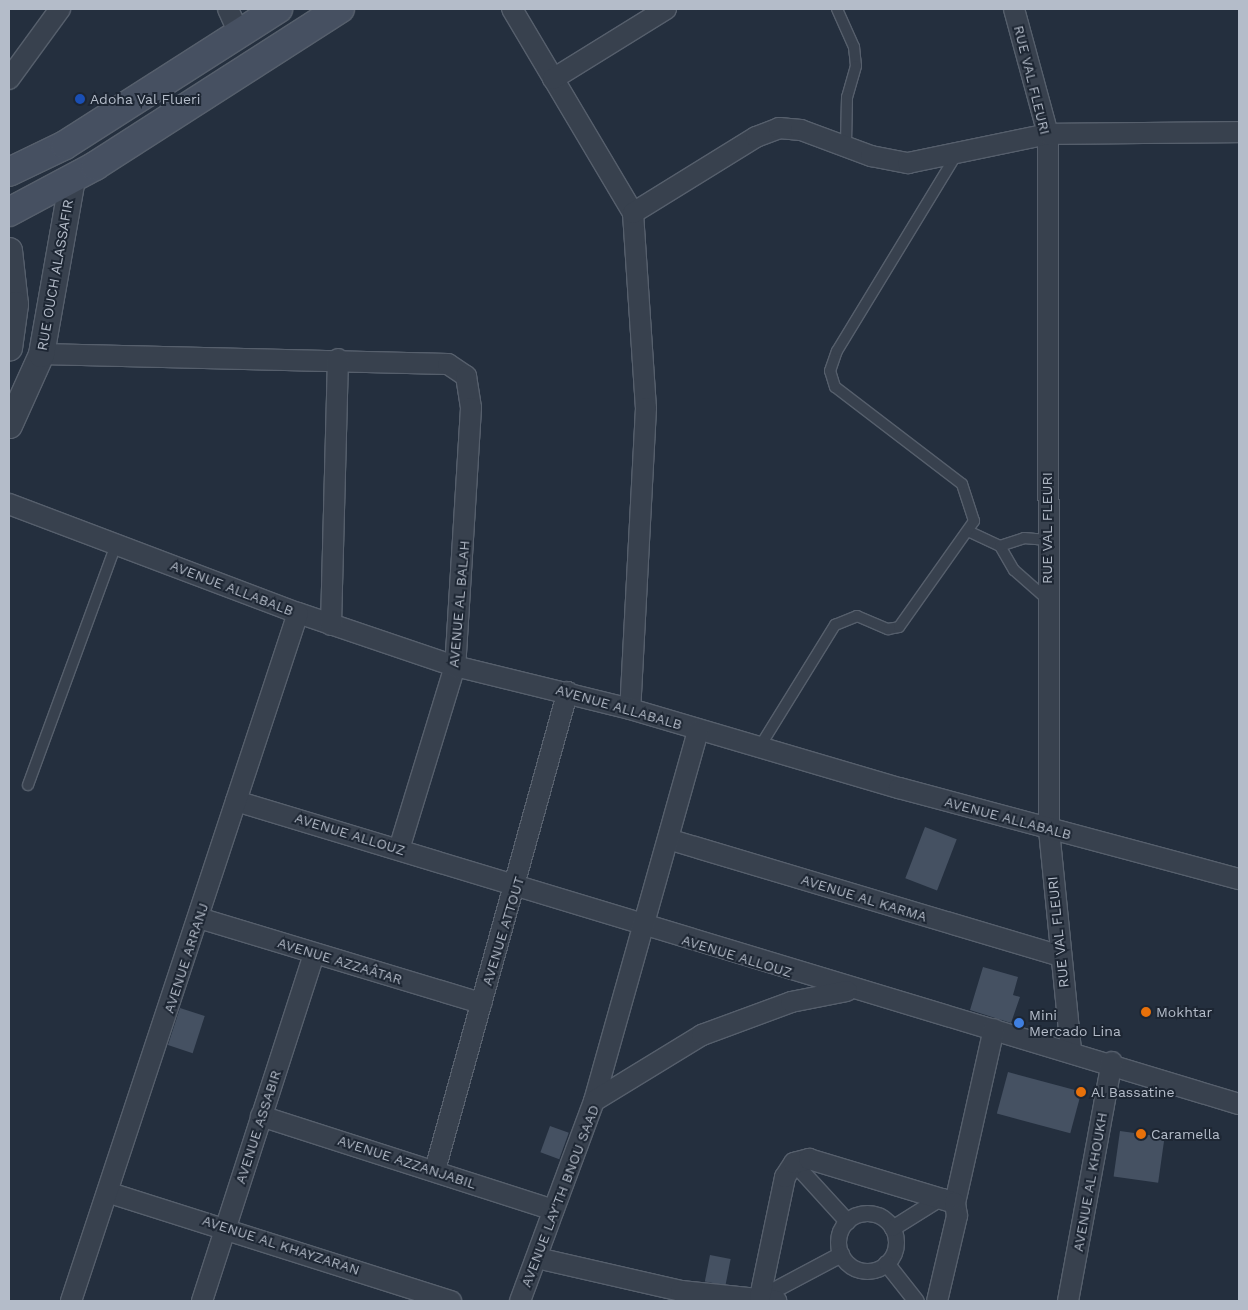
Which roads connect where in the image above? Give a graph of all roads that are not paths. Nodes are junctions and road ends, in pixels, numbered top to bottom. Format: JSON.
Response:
{"nodes":[{"id":1,"x":60,"y":9,"type":"edge"},
{"id":2,"x":228,"y":9,"type":"edge"},
{"id":3,"x":278,"y":9,"type":"edge"},
{"id":4,"x":340,"y":9,"type":"edge"},
{"id":5,"x":512,"y":9,"type":"edge"},
{"id":6,"x":666,"y":9,"type":"edge"},
{"id":7,"x":837,"y":9,"type":"edge"},
{"id":8,"x":1014,"y":9,"type":"edge"},
{"id":9,"x":239,"y":34,"type":"junction"},
{"id":10,"x":9,"y":78,"type":"edge"},
{"id":11,"x":553,"y":79,"type":"junction"},
{"id":12,"x":1239,"y":132,"type":"edge"},
{"id":13,"x":1048,"y":134,"type":"junction"},
{"id":14,"x":846,"y":145,"type":"junction"},
{"id":15,"x":957,"y":154,"type":"junction"},
{"id":16,"x":9,"y":172,"type":"edge"},
{"id":17,"x":72,"y":178,"type":"junction"},
{"id":18,"x":9,"y":212,"type":"edge"},
{"id":19,"x":633,"y":213,"type":"junction"},
{"id":20,"x":9,"y":250,"type":"edge"},
{"id":21,"x":9,"y":348,"type":"edge"},
{"id":22,"x":42,"y":354,"type":"junction"},
{"id":23,"x":338,"y":359,"type":"junction"},
{"id":24,"x":9,"y":425,"type":"edge"},
{"id":25,"x":9,"y":504,"type":"edge"},
{"id":26,"x":970,"y":532,"type":"junction"},
{"id":27,"x":1046,"y":540,"type":"junction"},
{"id":28,"x":116,"y":544,"type":"junction"},
{"id":29,"x":1000,"y":546,"type":"junction"},
{"id":30,"x":1048,"y":600,"type":"junction"},
{"id":31,"x":298,"y":613,"type":"junction"},
{"id":32,"x":331,"y":625,"type":"junction"},
{"id":33,"x":455,"y":666,"type":"junction"},
{"id":34,"x":568,"y":692,"type":"junction"},
{"id":35,"x":630,"y":709,"type":"junction"},
{"id":36,"x":698,"y":730,"type":"junction"},
{"id":37,"x":759,"y":748,"type":"junction"},
{"id":38,"x":28,"y":786,"type":"dead end"},
{"id":39,"x":236,"y":800,"type":"junction"},
{"id":40,"x":1049,"y":830,"type":"junction"},
{"id":41,"x":668,"y":839,"type":"junction"},
{"id":42,"x":399,"y":849,"type":"junction"},
{"id":43,"x":1239,"y":880,"type":"edge"},
{"id":44,"x":517,"y":884,"type":"junction"},
{"id":45,"x":199,"y":918,"type":"junction"},
{"id":46,"x":646,"y":928,"type":"junction"},
{"id":47,"x":314,"y":954,"type":"junction"},
{"id":48,"x":1061,"y":956,"type":"junction"},
{"id":49,"x":851,"y":990,"type":"junction"},
{"id":50,"x":481,"y":1003,"type":"junction"},
{"id":51,"x":994,"y":1029,"type":"junction"},
{"id":52,"x":1071,"y":1050,"type":"junction"},
{"id":53,"x":1112,"y":1062,"type":"junction"},
{"id":54,"x":594,"y":1101,"type":"junction"},
{"id":55,"x":1239,"y":1104,"type":"edge"},
{"id":56,"x":261,"y":1116,"type":"junction"},
{"id":57,"x":794,"y":1163,"type":"junction"},
{"id":58,"x":435,"y":1170,"type":"junction"},
{"id":59,"x":110,"y":1193,"type":"junction"},
{"id":60,"x":949,"y":1200,"type":"junction"},
{"id":61,"x":553,"y":1210,"type":"junction"},
{"id":62,"x":848,"y":1221,"type":"junction"},
{"id":63,"x":226,"y":1227,"type":"junction"},
{"id":64,"x":892,"y":1228,"type":"junction"},
{"id":65,"x":841,"y":1254,"type":"junction"},
{"id":66,"x":537,"y":1258,"type":"junction"},
{"id":67,"x":886,"y":1264,"type":"junction"},
{"id":68,"x":403,"y":1293,"type":"edge"},
{"id":69,"x":679,"y":1296,"type":"edge"},
{"id":70,"x":768,"y":1299,"type":"edge"},
{"id":71,"x":72,"y":1301,"type":"edge"},
{"id":72,"x":202,"y":1301,"type":"edge"},
{"id":73,"x":451,"y":1301,"type":"edge"},
{"id":74,"x":520,"y":1301,"type":"edge"},
{"id":75,"x":916,"y":1301,"type":"edge"},
{"id":76,"x":937,"y":1301,"type":"edge"},
{"id":77,"x":1068,"y":1301,"type":"edge"}],
"edges":[{"from":1,"to":10,"type":"street"},
{"from":2,"to":9,"type":"street"},
{"from":3,"to":9,"type":"main road"},
{"from":4,"to":17,"type":"main road"},
{"from":5,"to":11,"type":"street"},
{"from":6,"to":11,"type":"street"},
{"from":7,"to":14,"type":"lane"},
{"from":8,"to":13,"type":"street","name":"RUE VAL FLEURI"},
{"from":9,"to":16,"type":"main road"},
{"from":11,"to":19,"type":"street"},
{"from":12,"to":13,"type":"street"},
{"from":13,"to":15,"type":"street"},
{"from":13,"to":27,"type":"street","name":"RUE VAL FLEURI"},
{"from":14,"to":15,"type":"street"},
{"from":14,"to":19,"type":"street"},
{"from":15,"to":26,"type":"lane"},
{"from":17,"to":18,"type":"main road"},
{"from":17,"to":22,"type":"street","name":"RUE OUCH ALASSAFIR"},
{"from":19,"to":35,"type":"street"},
{"from":20,"to":21,"type":"street"},
{"from":22,"to":23,"type":"street"},
{"from":22,"to":24,"type":"street","name":"RUE OUCH ALASSAFIR"},
{"from":23,"to":32,"type":"street"},
{"from":23,"to":33,"type":"street","name":"AVENUE AL BALAH"},
{"from":25,"to":28,"type":"street","name":"AVENUE ALLABALB"},
{"from":26,"to":29,"type":"lane"},
{"from":26,"to":37,"type":"lane"},
{"from":27,"to":29,"type":"lane"},
{"from":27,"to":30,"type":"street","name":"RUE VAL FLEURI"},
{"from":28,"to":31,"type":"street","name":"AVENUE ALLABALB"},
{"from":28,"to":38,"type":"lane"},
{"from":29,"to":30,"type":"lane"},
{"from":30,"to":40,"type":"street","name":"RUE VAL FLEURI"},
{"from":31,"to":32,"type":"street","name":"AVENUE ALLABALB"},
{"from":31,"to":39,"type":"street","name":"AVENUE ARRANJ"},
{"from":32,"to":33,"type":"street","name":"AVENUE ALLABALB"},
{"from":33,"to":34,"type":"street","name":"AVENUE ALLABALB"},
{"from":33,"to":42,"type":"street","name":"AVENUE AL BALAH"},
{"from":34,"to":35,"type":"street","name":"AVENUE ALLABALB"},
{"from":34,"to":44,"type":"street","name":"AVENUE ATTOUT"},
{"from":35,"to":36,"type":"street","name":"AVENUE ALLABALB"},
{"from":36,"to":37,"type":"street","name":"AVENUE ALLABALB"},
{"from":36,"to":41,"type":"street"},
{"from":37,"to":40,"type":"street","name":"AVENUE ALLABALB"},
{"from":39,"to":42,"type":"street","name":"AVENUE ALLOUZ"},
{"from":39,"to":45,"type":"street","name":"AVENUE ARRANJ"},
{"from":40,"to":43,"type":"street","name":"AVENUE ALLABALB"},
{"from":40,"to":48,"type":"street","name":"RUE VAL FLEURI"},
{"from":41,"to":46,"type":"street"},
{"from":41,"to":48,"type":"street","name":"AVENUE AL KARMA"},
{"from":42,"to":44,"type":"street","name":"AVENUE ALLOUZ"},
{"from":44,"to":46,"type":"street","name":"AVENUE ALLOUZ"},
{"from":44,"to":50,"type":"street","name":"AVENUE ATTOUT"},
{"from":45,"to":47,"type":"street","name":"AVENUE AZZAÂTAR"},
{"from":45,"to":59,"type":"street","name":"AVENUE ARRANJ"},
{"from":46,"to":49,"type":"street","name":"AVENUE ALLOUZ"},
{"from":46,"to":54,"type":"street"},
{"from":47,"to":50,"type":"street","name":"AVENUE AZZAÂTAR"},
{"from":47,"to":56,"type":"street","name":"AVENUE ASSABIR"},
{"from":48,"to":52,"type":"street","name":"RUE VAL FLEURI"},
{"from":49,"to":51,"type":"street","name":"AVENUE ALLOUZ"},
{"from":49,"to":54,"type":"street","name":"AVENUE LAY'TH BNOU SAAD"},
{"from":50,"to":58,"type":"street","name":"AVENUE ATTOUT"},
{"from":51,"to":52,"type":"street","name":"AVENUE ALLOUZ"},
{"from":51,"to":60,"type":"street"},
{"from":52,"to":53,"type":"street","name":"AVENUE ALLOUZ"},
{"from":53,"to":55,"type":"street","name":"AVENUE ALLOUZ"},
{"from":53,"to":77,"type":"street","name":"AVENUE AL KHOUKH"},
{"from":54,"to":61,"type":"street","name":"AVENUE LAY'TH BNOU SAAD"},
{"from":56,"to":58,"type":"street","name":"AVENUE AZZANJABIL"},
{"from":56,"to":63,"type":"street","name":"AVENUE ASSABIR"},
{"from":57,"to":60,"type":"street"},
{"from":57,"to":62,"type":"street"},
{"from":57,"to":70,"type":"street"},
{"from":58,"to":61,"type":"street","name":"AVENUE AZZANJABIL"},
{"from":59,"to":63,"type":"street","name":"AVENUE AL KHAYZARAN"},
{"from":59,"to":71,"type":"street","name":"AVENUE ARRANJ"},
{"from":60,"to":64,"type":"street"},
{"from":60,"to":76,"type":"street"},
{"from":61,"to":66,"type":"street","name":"AVENUE LAY'TH BNOU SAAD"},
{"from":62,"to":64,"type":"street"},
{"from":62,"to":65,"type":"street"},
{"from":63,"to":68,"type":"street","name":"AVENUE AL KHAYZARAN"},
{"from":63,"to":72,"type":"street","name":"AVENUE ASSABIR"},
{"from":64,"to":67,"type":"street"},
{"from":65,"to":67,"type":"street"},
{"from":65,"to":70,"type":"street"},
{"from":66,"to":69,"type":"street"},
{"from":66,"to":74,"type":"street","name":"AVENUE LAY'TH BNOU SAAD"},
{"from":67,"to":75,"type":"street"},
{"from":68,"to":73,"type":"street","name":"AVENUE AL KHAYZARAN"},
{"from":69,"to":70,"type":"street"}]}
